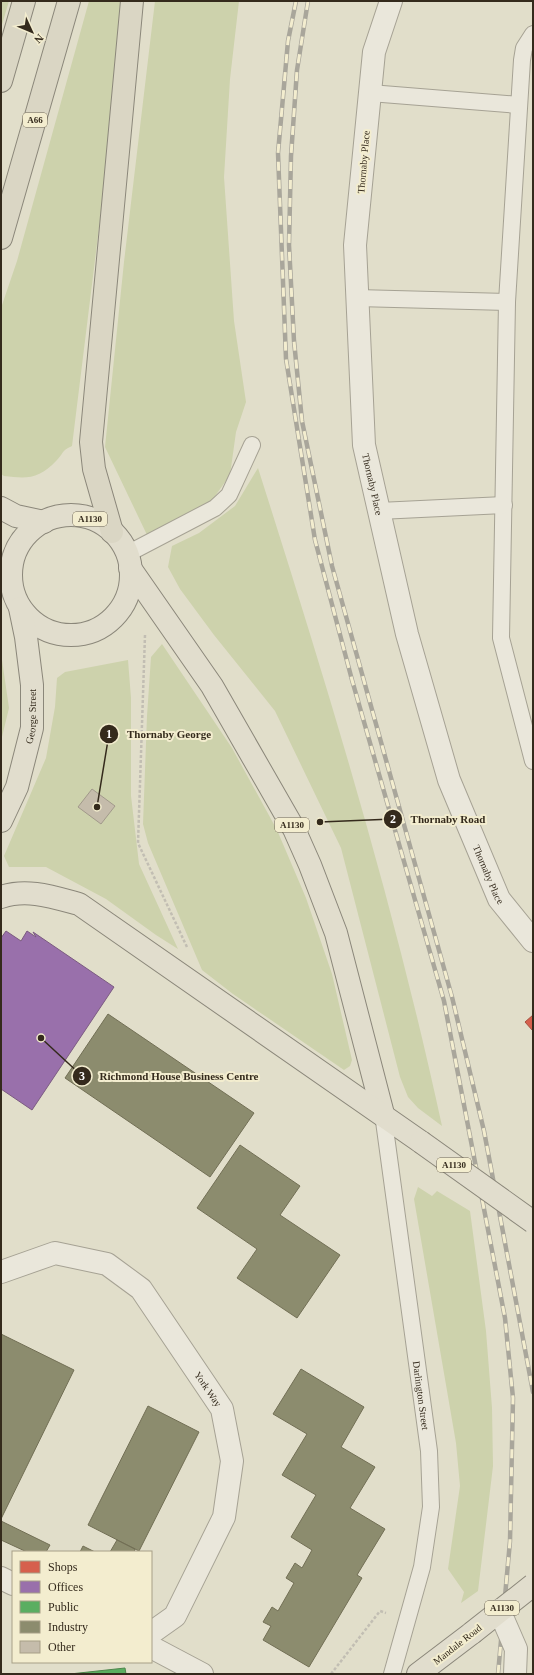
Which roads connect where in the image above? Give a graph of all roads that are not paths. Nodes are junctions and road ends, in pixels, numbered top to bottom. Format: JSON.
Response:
{"nodes":[{"id":1,"x":24,"y":1,"type":"edge"},
{"id":2,"x":69,"y":1,"type":"edge"},
{"id":3,"x":132,"y":1,"type":"edge"},
{"id":4,"x":391,"y":1,"type":"edge"},
{"id":5,"x":533,"y":34,"type":"edge"},
{"id":6,"x":1,"y":82,"type":"edge"},
{"id":7,"x":370,"y":93,"type":"junction"},
{"id":8,"x":519,"y":105,"type":"junction"},
{"id":9,"x":1,"y":238,"type":"edge"},
{"id":10,"x":357,"y":298,"type":"junction"},
{"id":11,"x":507,"y":302,"type":"junction"},
{"id":12,"x":252,"y":445,"type":"dead end"},
{"id":13,"x":504,"y":505,"type":"junction"},
{"id":14,"x":1,"y":508,"type":"edge"},
{"id":15,"x":379,"y":511,"type":"junction"},
{"id":16,"x":44,"y":522,"type":"junction"},
{"id":17,"x":112,"y":532,"type":"junction"},
{"id":18,"x":129,"y":561,"type":"junction"},
{"id":19,"x":6,"y":579,"type":"edge"},
{"id":20,"x":20,"y":608,"type":"junction"},
{"id":21,"x":533,"y":761,"type":"edge"},
{"id":22,"x":1,"y":821,"type":"edge"},
{"id":23,"x":1,"y":897,"type":"edge"},
{"id":24,"x":533,"y":941,"type":"edge"},
{"id":25,"x":383,"y":1114,"type":"junction"},
{"id":26,"x":533,"y":1222,"type":"edge"},
{"id":27,"x":1,"y":1272,"type":"edge"},
{"id":28,"x":1,"y":1578,"type":"edge"},
{"id":29,"x":12,"y":1584,"type":"edge"},
{"id":30,"x":533,"y":1585,"type":"edge"},
{"id":31,"x":499,"y":1610,"type":"junction"},
{"id":32,"x":152,"y":1632,"type":"edge"},
{"id":33,"x":152,"y":1648,"type":"edge"},
{"id":34,"x":202,"y":1674,"type":"edge"},
{"id":35,"x":392,"y":1674,"type":"edge"},
{"id":36,"x":418,"y":1674,"type":"edge"},
{"id":37,"x":515,"y":1674,"type":"edge"}],
"edges":[{"from":1,"to":6,"type":"highway"},
{"from":2,"to":9,"type":"highway","number":"A66"},
{"from":3,"to":17,"type":"highway"},
{"from":4,"to":7,"type":"street","name":"Thornaby Place"},
{"from":5,"to":8,"type":"lane"},
{"from":7,"to":8,"type":"lane"},
{"from":7,"to":10,"type":"street","name":"Thornaby Place"},
{"from":8,"to":11,"type":"lane"},
{"from":10,"to":11,"type":"lane"},
{"from":10,"to":15,"type":"street","name":"Thornaby Place"},
{"from":11,"to":13,"type":"lane"},
{"from":12,"to":18,"type":"lane"},
{"from":13,"to":15,"type":"lane"},
{"from":13,"to":21,"type":"lane"},
{"from":14,"to":16,"type":"main road","number":"A1130"},
{"from":15,"to":24,"type":"street","name":"Thornaby Place"},
{"from":16,"to":17,"type":"main road","number":"A1130"},
{"from":16,"to":19,"type":"main road","number":"A1130"},
{"from":17,"to":18,"type":"main road","number":"A1130"},
{"from":18,"to":20,"type":"main road","number":"A1130"},
{"from":18,"to":25,"type":"main road","number":"A1130"},
{"from":19,"to":20,"type":"main road","number":"A1130"},
{"from":20,"to":22,"type":"main road","name":"George Street","number":"A1130"},
{"from":23,"to":25,"type":"main road","number":"A1130"},
{"from":25,"to":26,"type":"main road","number":"A1130","bridge":true},
{"from":25,"to":35,"type":"lane","name":"Darlington Street"},
{"from":27,"to":32,"type":"street","name":"York Way"},
{"from":28,"to":29,"type":"street"},
{"from":30,"to":31,"type":"main road","name":"Mandale Road","number":"A1130","bridge":true},
{"from":31,"to":36,"type":"main road","name":"Mandale Road","number":"A1130","bridge":true},
{"from":31,"to":37,"type":"street","bridge":true},
{"from":33,"to":34,"type":"street"}]}
